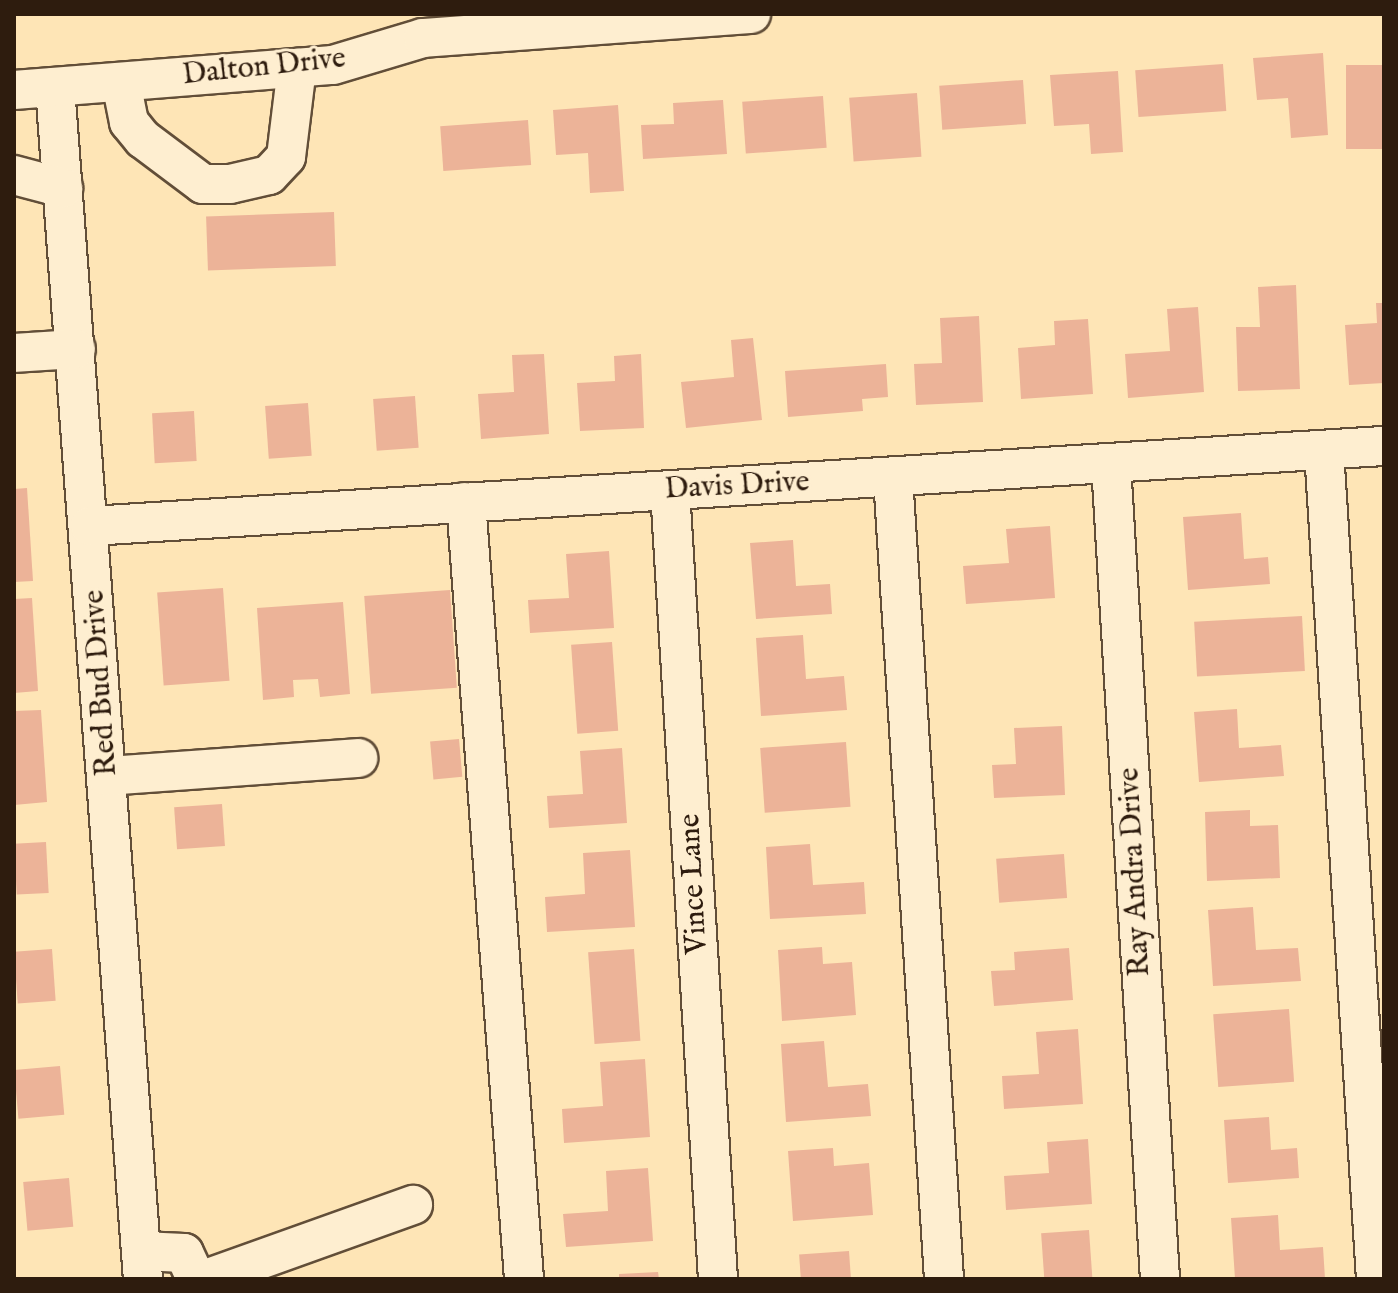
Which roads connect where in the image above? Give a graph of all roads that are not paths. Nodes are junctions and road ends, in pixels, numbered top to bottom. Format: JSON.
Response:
{"nodes":[{"id":1,"x":751,"y":14,"type":"edge"},
{"id":2,"x":643,"y":18,"type":"edge"},
{"id":3,"x":297,"y":68,"type":"junction"},
{"id":4,"x":121,"y":82,"type":"junction"},
{"id":5,"x":55,"y":87,"type":"junction"},
{"id":6,"x":14,"y":90,"type":"edge"},
{"id":7,"x":14,"y":175,"type":"edge"},
{"id":8,"x":63,"y":188,"type":"junction"},
{"id":9,"x":14,"y":329,"type":"edge"},
{"id":10,"x":75,"y":337,"type":"junction"},
{"id":11,"x":14,"y":353,"type":"edge"},
{"id":12,"x":1384,"y":446,"type":"edge"},
{"id":13,"x":1324,"y":450,"type":"junction"},
{"id":14,"x":1111,"y":464,"type":"junction"},
{"id":15,"x":893,"y":477,"type":"junction"},
{"id":16,"x":670,"y":490,"type":"junction"},
{"id":17,"x":466,"y":502,"type":"junction"},
{"id":18,"x":90,"y":526,"type":"junction"},
{"id":19,"x":358,"y":758,"type":"dead end"},
{"id":20,"x":107,"y":776,"type":"junction"},
{"id":21,"x":413,"y":1205,"type":"dead end"},
{"id":22,"x":142,"y":1265,"type":"edge"},
{"id":23,"x":196,"y":1279,"type":"edge"},
{"id":24,"x":206,"y":1279,"type":"edge"},
{"id":25,"x":524,"y":1279,"type":"edge"},
{"id":26,"x":718,"y":1279,"type":"edge"},
{"id":27,"x":944,"y":1279,"type":"edge"},
{"id":28,"x":1160,"y":1279,"type":"edge"},
{"id":29,"x":1376,"y":1279,"type":"edge"}],
"edges":[{"from":1,"to":2,"type":"street","name":"Dalton Drive"},
{"from":2,"to":3,"type":"street","name":"Dalton Drive"},
{"from":3,"to":4,"type":"street","name":"Dalton Drive"},
{"from":3,"to":4,"type":"street"},
{"from":4,"to":5,"type":"street","name":"Dalton Drive"},
{"from":5,"to":6,"type":"street","name":"Dalton Drive"},
{"from":5,"to":8,"type":"street","name":"Red Bud Drive"},
{"from":7,"to":8,"type":"street"},
{"from":8,"to":10,"type":"street","name":"Red Bud Drive"},
{"from":9,"to":10,"type":"street"},
{"from":10,"to":11,"type":"street"},
{"from":10,"to":18,"type":"street","name":"Red Bud Drive"},
{"from":12,"to":13,"type":"street","name":"Davis Drive"},
{"from":13,"to":14,"type":"street","name":"Davis Drive"},
{"from":13,"to":29,"type":"street"},
{"from":14,"to":15,"type":"street","name":"Davis Drive"},
{"from":14,"to":28,"type":"street","name":"Ray Andra Drive"},
{"from":15,"to":16,"type":"street","name":"Davis Drive"},
{"from":15,"to":27,"type":"street"},
{"from":16,"to":17,"type":"street","name":"Davis Drive"},
{"from":16,"to":26,"type":"street","name":"Vince Lane"},
{"from":17,"to":18,"type":"street","name":"Davis Drive"},
{"from":17,"to":25,"type":"street"},
{"from":18,"to":20,"type":"street","name":"Red Bud Drive"},
{"from":19,"to":20,"type":"street"},
{"from":20,"to":22,"type":"street","name":"Red Bud Drive"},
{"from":21,"to":24,"type":"street"},
{"from":22,"to":23,"type":"street"}]}
